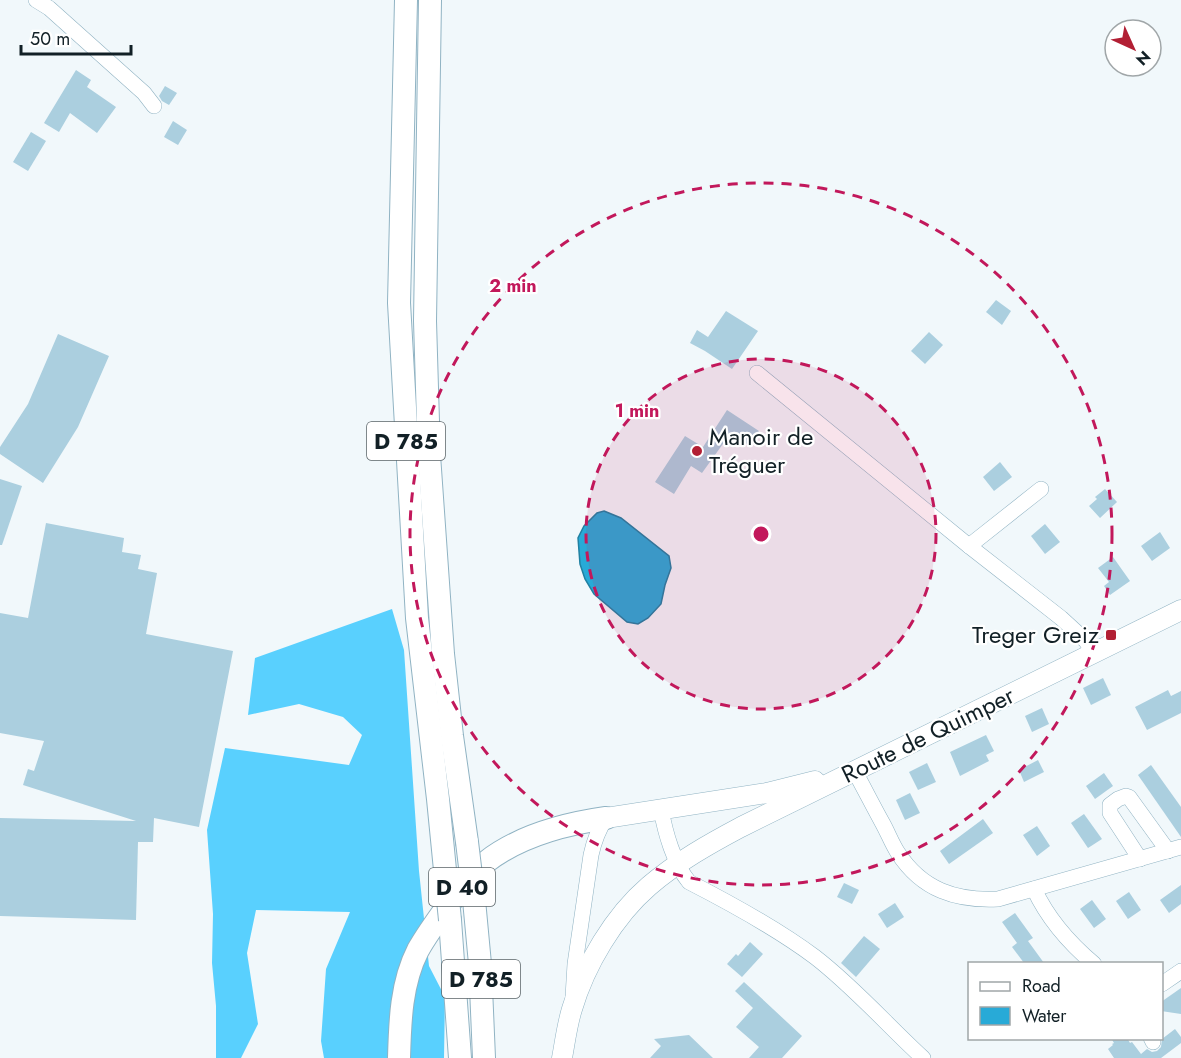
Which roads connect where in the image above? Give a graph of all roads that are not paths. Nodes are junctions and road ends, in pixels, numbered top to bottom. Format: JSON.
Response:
{"nodes":[{"id":1,"x":36,"y":0,"type":"edge"},
{"id":2,"x":406,"y":0,"type":"edge"},
{"id":3,"x":430,"y":0,"type":"edge"},
{"id":4,"x":154,"y":106,"type":"dead end"},
{"id":5,"x":757,"y":373,"type":"dead end"},
{"id":6,"x":1041,"y":489,"type":"dead end"},
{"id":7,"x":969,"y":546,"type":"junction"},
{"id":8,"x":1181,"y":610,"type":"edge"},
{"id":9,"x":1094,"y":654,"type":"junction"},
{"id":10,"x":854,"y":770,"type":"junction"},
{"id":11,"x":661,"y":809,"type":"junction"},
{"id":12,"x":606,"y":818,"type":"junction"},
{"id":13,"x":1174,"y":849,"type":"edge"},
{"id":14,"x":1140,"y":859,"type":"junction"},
{"id":15,"x":678,"y":864,"type":"junction"},
{"id":16,"x":1034,"y":889,"type":"junction"},
{"id":17,"x":1093,"y":962,"type":"edge"},
{"id":18,"x":1181,"y":971,"type":"edge"},
{"id":19,"x":1163,"y":983,"type":"edge"},
{"id":20,"x":572,"y":1008,"type":"junction"},
{"id":21,"x":399,"y":1058,"type":"edge"},
{"id":22,"x":460,"y":1058,"type":"edge"},
{"id":23,"x":484,"y":1058,"type":"edge"},
{"id":24,"x":562,"y":1058,"type":"edge"},
{"id":25,"x":923,"y":1058,"type":"edge"}],
"edges":[{"from":1,"to":4,"type":"street"},
{"from":2,"to":22,"type":"highway","number":"D 785","bridge":true},
{"from":3,"to":23,"type":"highway","number":"D 785","bridge":true},
{"from":5,"to":7,"type":"street"},
{"from":6,"to":7,"type":"street"},
{"from":7,"to":9,"type":"street"},
{"from":8,"to":9,"type":"main road","name":"Route de Quimper","number":"D 40"},
{"from":9,"to":10,"type":"main road","name":"Route de Quimper","number":"D 40"},
{"from":10,"to":11,"type":"main road","number":"D 40"},
{"from":10,"to":15,"type":"main road","name":"Route de Quimper","number":"D 40"},
{"from":10,"to":16,"type":"street"},
{"from":11,"to":12,"type":"main road","number":"D 40"},
{"from":11,"to":15,"type":"street"},
{"from":12,"to":20,"type":"street","number":"D 40"},
{"from":12,"to":21,"type":"highway","number":"D 40"},
{"from":13,"to":14,"type":"street"},
{"from":13,"to":14,"type":"street"},
{"from":14,"to":16,"type":"street"},
{"from":15,"to":20,"type":"main road","number":"D 40"},
{"from":15,"to":25,"type":"street"},
{"from":16,"to":17,"type":"street"},
{"from":18,"to":19,"type":"street"},
{"from":20,"to":24,"type":"main road","number":"D 40"}]}
